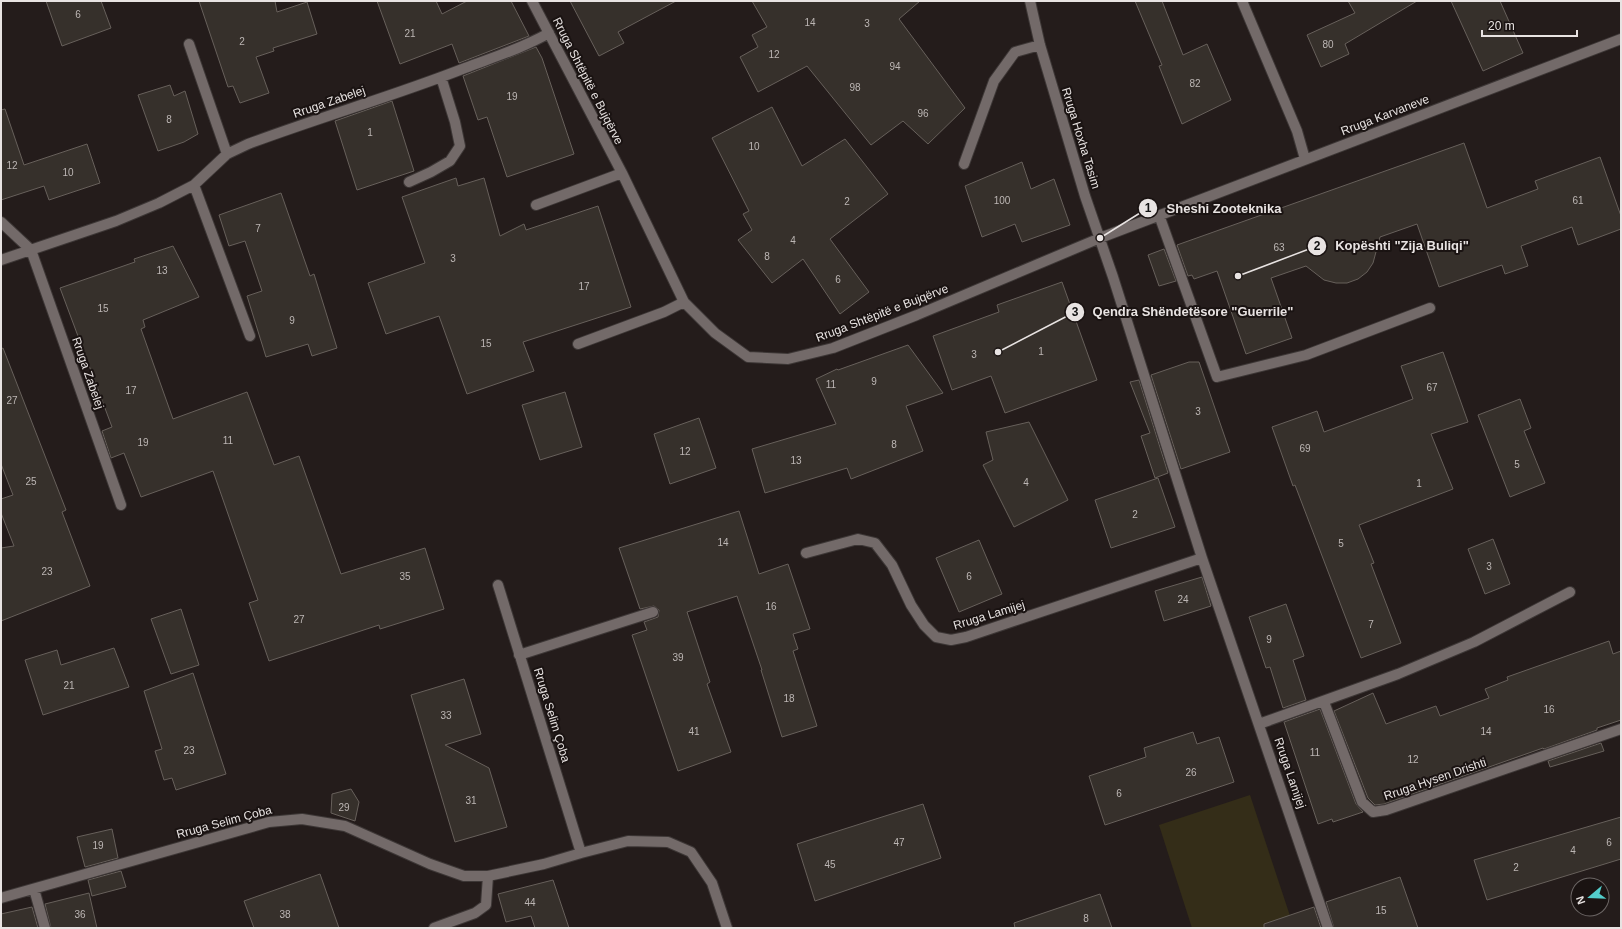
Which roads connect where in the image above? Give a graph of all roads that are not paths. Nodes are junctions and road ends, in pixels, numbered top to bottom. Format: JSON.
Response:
{"nodes":[{"id":1,"x":532,"y":1,"type":"edge"},
{"id":2,"x":1030,"y":1,"type":"edge"},
{"id":3,"x":1242,"y":1,"type":"edge"},
{"id":4,"x":549,"y":33,"type":"junction"},
{"id":5,"x":1621,"y":38,"type":"edge"},
{"id":6,"x":189,"y":44,"type":"dead end"},
{"id":7,"x":1040,"y":45,"type":"junction"},
{"id":8,"x":441,"y":78,"type":"junction"},
{"id":9,"x":227,"y":154,"type":"junction"},
{"id":10,"x":1305,"y":159,"type":"junction"},
{"id":11,"x":964,"y":164,"type":"dead end"},
{"id":12,"x":622,"y":173,"type":"junction"},
{"id":13,"x":409,"y":182,"type":"dead end"},
{"id":14,"x":194,"y":185,"type":"junction"},
{"id":15,"x":536,"y":205,"type":"dead end"},
{"id":16,"x":1159,"y":215,"type":"junction"},
{"id":17,"x":1,"y":222,"type":"edge"},
{"id":18,"x":1100,"y":238,"type":"junction"},
{"id":19,"x":30,"y":250,"type":"junction"},
{"id":20,"x":1,"y":260,"type":"edge"},
{"id":21,"x":684,"y":302,"type":"junction"},
{"id":22,"x":1430,"y":308,"type":"dead end"},
{"id":23,"x":250,"y":336,"type":"dead end"},
{"id":24,"x":578,"y":344,"type":"dead end"},
{"id":25,"x":121,"y":505,"type":"dead end"},
{"id":26,"x":806,"y":554,"type":"dead end"},
{"id":27,"x":1202,"y":558,"type":"junction"},
{"id":28,"x":498,"y":585,"type":"dead end"},
{"id":29,"x":1570,"y":592,"type":"dead end"},
{"id":30,"x":653,"y":612,"type":"dead end"},
{"id":31,"x":519,"y":655,"type":"junction"},
{"id":32,"x":1324,"y":702,"type":"junction"},
{"id":33,"x":1259,"y":724,"type":"junction"},
{"id":34,"x":1621,"y":729,"type":"edge"},
{"id":35,"x":581,"y":853,"type":"junction"},
{"id":36,"x":488,"y":876,"type":"junction"},
{"id":37,"x":34,"y":888,"type":"junction"},
{"id":38,"x":1,"y":898,"type":"edge"},
{"id":39,"x":45,"y":928,"type":"edge"},
{"id":40,"x":434,"y":928,"type":"edge"},
{"id":41,"x":727,"y":928,"type":"edge"},
{"id":42,"x":1328,"y":928,"type":"edge"}],
"edges":[{"from":1,"to":4,"type":"street","name":"Rruga Shtëpitë e Bujqërve"},
{"from":2,"to":7,"type":"street","name":"Rruga Hoxha Tasim"},
{"from":3,"to":10,"type":"street"},
{"from":4,"to":8,"type":"street","name":"Rruga Zabelej"},
{"from":4,"to":12,"type":"street","name":"Rruga Shtëpitë e Bujqërve"},
{"from":5,"to":10,"type":"street","name":"Rruga Karvaneve"},
{"from":6,"to":9,"type":"street"},
{"from":7,"to":11,"type":"street"},
{"from":7,"to":18,"type":"street","name":"Rruga Hoxha Tasim"},
{"from":8,"to":9,"type":"street","name":"Rruga Zabelej"},
{"from":8,"to":13,"type":"street"},
{"from":9,"to":14,"type":"street","name":"Rruga Zabelej"},
{"from":10,"to":16,"type":"street","name":"Rruga Karvaneve"},
{"from":12,"to":15,"type":"street"},
{"from":12,"to":21,"type":"street","name":"Rruga Shtëpitë e Bujqërve"},
{"from":14,"to":19,"type":"street","name":"Rruga Zabelej"},
{"from":14,"to":23,"type":"street"},
{"from":16,"to":18,"type":"street","name":"Rruga Karvaneve"},
{"from":16,"to":22,"type":"street"},
{"from":17,"to":19,"type":"street","name":"Rruga Zabelej"},
{"from":18,"to":21,"type":"street","name":"Rruga Shtëpitë e Bujqërve"},
{"from":18,"to":27,"type":"street","name":"Rruga Lamijej"},
{"from":19,"to":20,"type":"street","name":"Rruga Zabelej"},
{"from":19,"to":25,"type":"street","name":"Rruga Zabelej"},
{"from":21,"to":24,"type":"street"},
{"from":26,"to":27,"type":"street","name":"Rruga Lamijej"},
{"from":27,"to":33,"type":"street","name":"Rruga Lamijej"},
{"from":28,"to":31,"type":"street","name":"Rruga Selim Çoba"},
{"from":29,"to":32,"type":"street"},
{"from":30,"to":31,"type":"street"},
{"from":31,"to":35,"type":"street","name":"Rruga Selim Çoba"},
{"from":32,"to":33,"type":"street"},
{"from":32,"to":34,"type":"street","name":"Rruga Hysen Drishti"},
{"from":33,"to":42,"type":"street","name":"Rruga Lamijej"},
{"from":35,"to":36,"type":"street","name":"Rruga Selim Çoba"},
{"from":35,"to":41,"type":"street","name":"Rruga Selim Çoba"},
{"from":36,"to":37,"type":"street","name":"Rruga Selim Çoba"},
{"from":36,"to":40,"type":"street"},
{"from":37,"to":38,"type":"street","name":"Rruga Selim Çoba"},
{"from":37,"to":39,"type":"street"}]}
